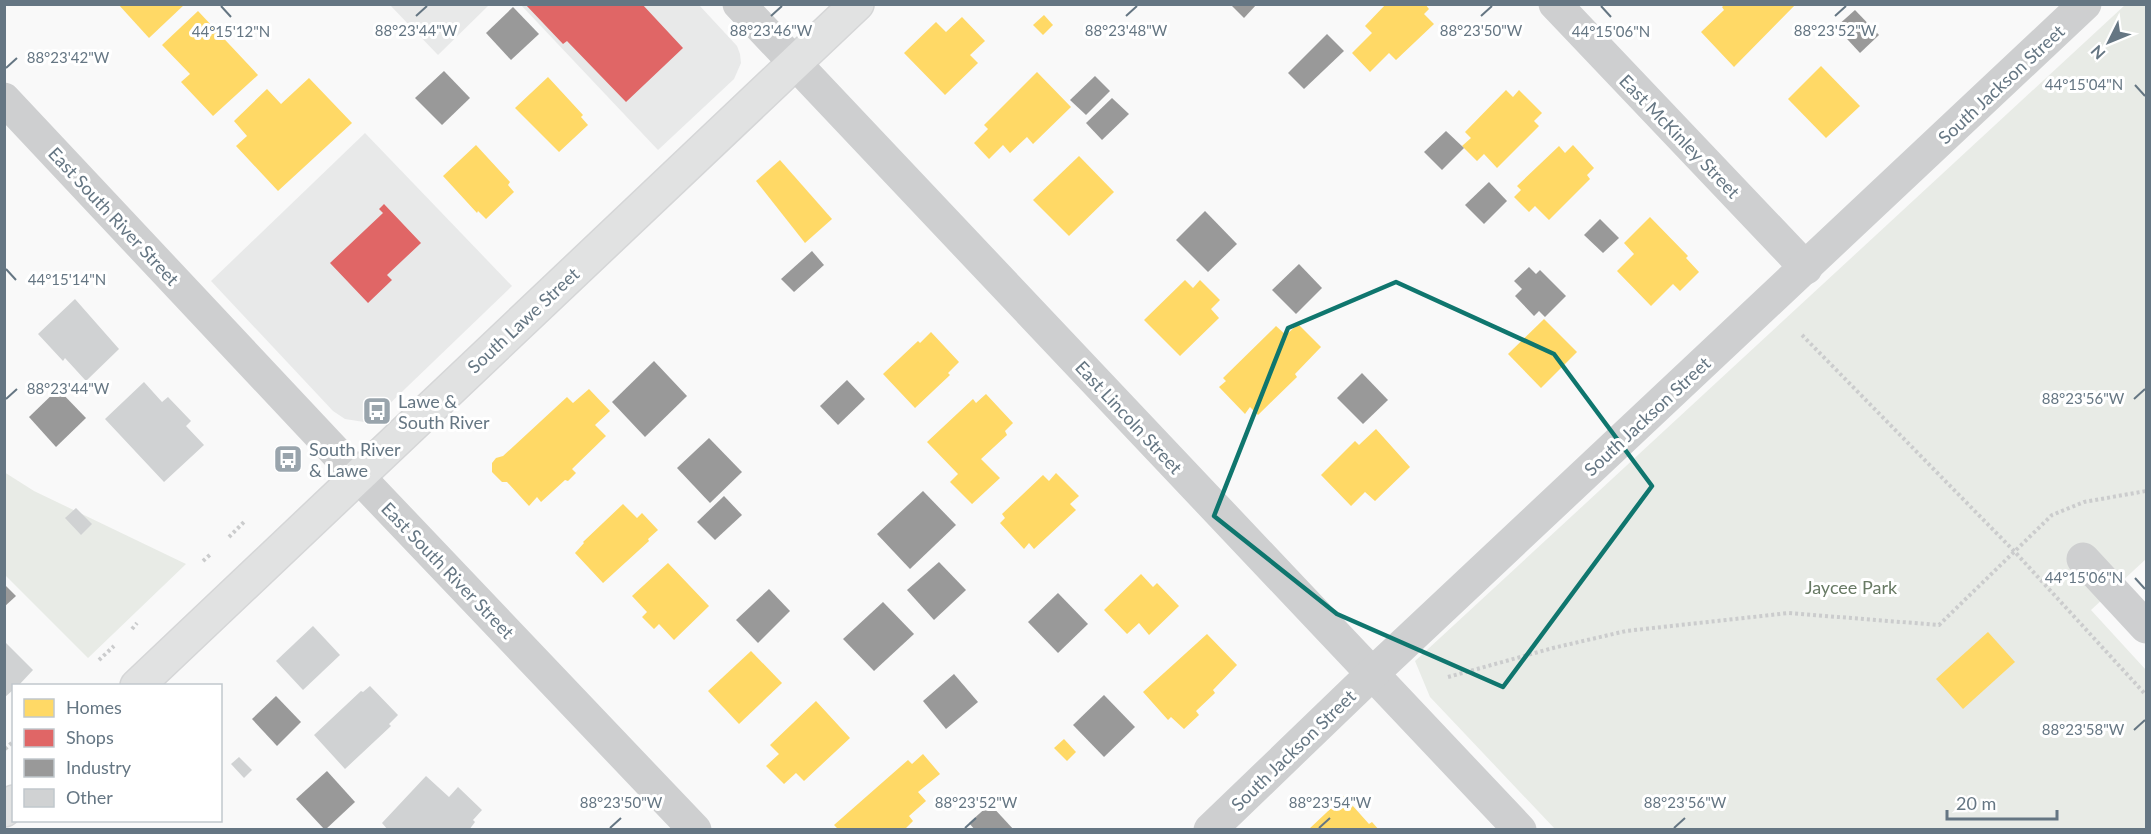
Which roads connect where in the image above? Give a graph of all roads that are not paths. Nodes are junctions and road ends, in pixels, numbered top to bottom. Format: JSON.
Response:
{"nodes":[{"id":1,"x":739,"y":4,"type":"edge"},
{"id":2,"x":857,"y":4,"type":"edge"},
{"id":3,"x":1555,"y":4,"type":"edge"},
{"id":4,"x":2085,"y":4,"type":"edge"},
{"id":5,"x":795,"y":64,"type":"junction"},
{"id":6,"x":4,"y":99,"type":"edge"},
{"id":7,"x":1806,"y":268,"type":"junction"},
{"id":8,"x":358,"y":476,"type":"junction"},
{"id":9,"x":2083,"y":559,"type":"dead end"},
{"id":10,"x":2146,"y":627,"type":"edge"},
{"id":11,"x":1372,"y":674,"type":"junction"},
{"id":12,"x":139,"y":684,"type":"edge"},
{"id":13,"x":695,"y":830,"type":"edge"},
{"id":14,"x":1210,"y":830,"type":"edge"},
{"id":15,"x":1520,"y":830,"type":"edge"}],
"edges":[{"from":1,"to":5,"type":"street","name":"East Lincoln Street"},
{"from":2,"to":5,"type":"main road","name":"South Lawe Street"},
{"from":3,"to":7,"type":"street","name":"East McKinley Street"},
{"from":4,"to":7,"type":"street","name":"South Jackson Street"},
{"from":5,"to":8,"type":"main road","name":"South Lawe Street"},
{"from":5,"to":11,"type":"street","name":"East Lincoln Street"},
{"from":6,"to":8,"type":"street","name":"East South River Street"},
{"from":7,"to":11,"type":"street","name":"South Jackson Street"},
{"from":8,"to":12,"type":"main road","name":"South Lawe Street"},
{"from":8,"to":13,"type":"street","name":"East South River Street"},
{"from":9,"to":10,"type":"street"},
{"from":11,"to":14,"type":"street","name":"South Jackson Street"},
{"from":11,"to":15,"type":"street","name":"East Lincoln Street"}]}
